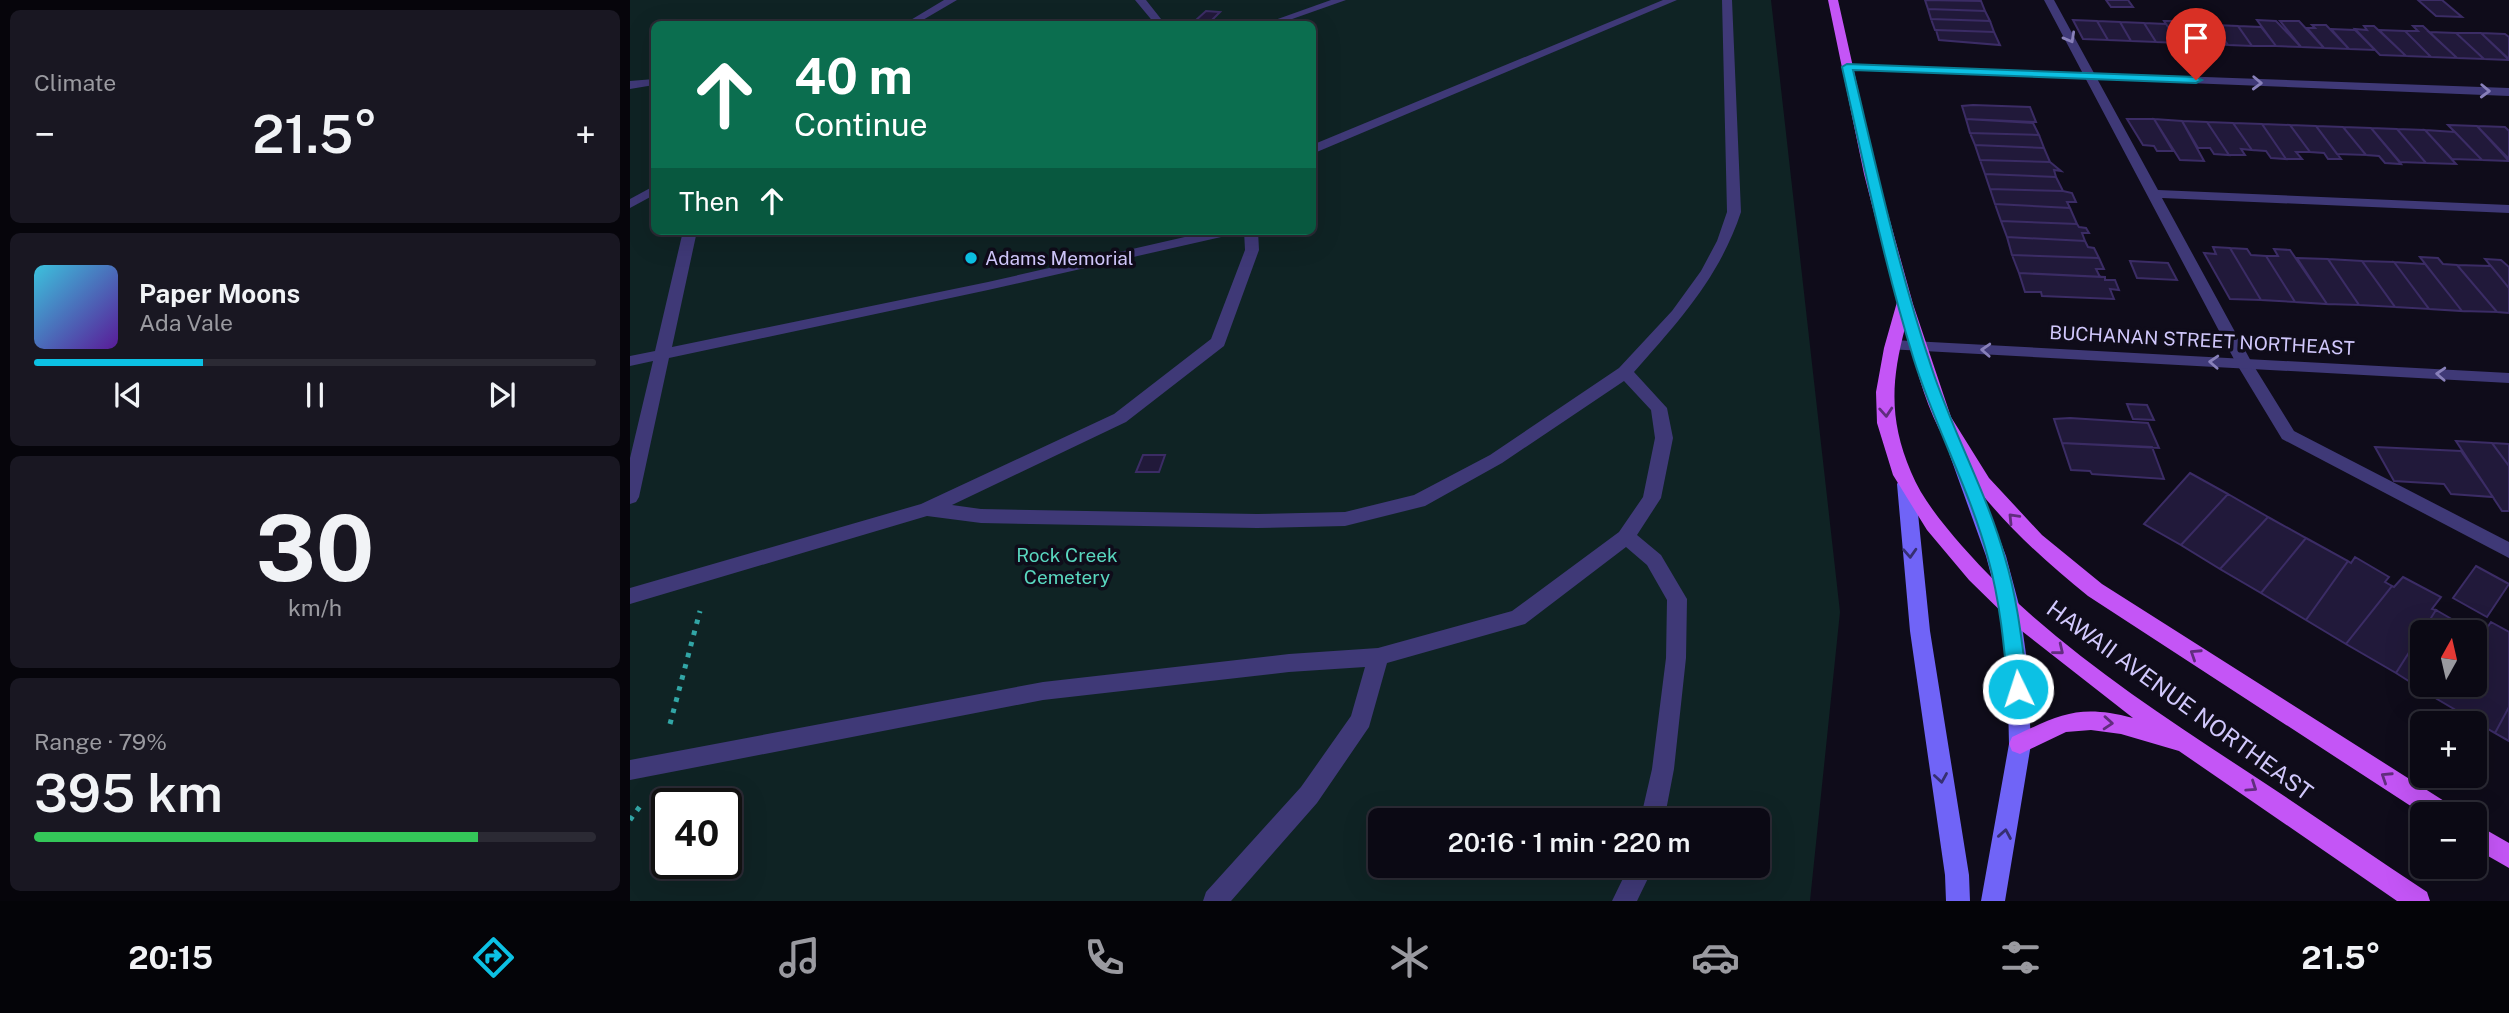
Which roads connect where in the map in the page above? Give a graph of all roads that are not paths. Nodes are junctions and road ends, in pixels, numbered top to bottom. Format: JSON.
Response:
{"nodes":[{"id":1,"x":953,"y":0,"type":"edge"},
{"id":2,"x":1140,"y":0,"type":"edge"},
{"id":3,"x":1341,"y":0,"type":"edge"},
{"id":4,"x":1672,"y":0,"type":"edge"},
{"id":5,"x":1727,"y":0,"type":"edge"},
{"id":6,"x":1833,"y":0,"type":"edge"},
{"id":7,"x":2049,"y":0,"type":"edge"},
{"id":8,"x":914,"y":21,"type":"edge"},
{"id":9,"x":1158,"y":21,"type":"edge"},
{"id":10,"x":1278,"y":21,"type":"edge"},
{"id":11,"x":1847,"y":67,"type":"junction"},
{"id":12,"x":2091,"y":76,"type":"junction"},
{"id":13,"x":651,"y":82,"type":"edge"},
{"id":14,"x":630,"y":85,"type":"edge"},
{"id":15,"x":2509,"y":92,"type":"edge"},
{"id":16,"x":1316,"y":148,"type":"edge"},
{"id":17,"x":651,"y":192,"type":"edge"},
{"id":18,"x":2153,"y":194,"type":"junction"},
{"id":19,"x":651,"y":197,"type":"edge"},
{"id":20,"x":630,"y":204,"type":"edge"},
{"id":21,"x":2509,"y":209,"type":"edge"},
{"id":22,"x":689,"y":235,"type":"edge"},
{"id":23,"x":1212,"y":235,"type":"edge"},
{"id":24,"x":1251,"y":235,"type":"edge"},
{"id":25,"x":1903,"y":304,"type":"junction"},
{"id":26,"x":1893,"y":345,"type":"junction"},
{"id":27,"x":1919,"y":346,"type":"junction"},
{"id":28,"x":663,"y":354,"type":"junction"},
{"id":29,"x":630,"y":361,"type":"edge"},
{"id":30,"x":2244,"y":363,"type":"junction"},
{"id":31,"x":1625,"y":372,"type":"junction"},
{"id":32,"x":2509,"y":378,"type":"edge"},
{"id":33,"x":1953,"y":439,"type":"junction"},
{"id":34,"x":1906,"y":484,"type":"junction"},
{"id":35,"x":630,"y":497,"type":"edge"},
{"id":36,"x":927,"y":509,"type":"junction"},
{"id":37,"x":1626,"y":537,"type":"junction"},
{"id":38,"x":2509,"y":551,"type":"edge"},
{"id":39,"x":630,"y":596,"type":"edge"},
{"id":40,"x":2008,"y":605,"type":"junction"},
{"id":41,"x":1378,"y":657,"type":"junction"},
{"id":42,"x":2020,"y":744,"type":"junction"},
{"id":43,"x":2196,"y":749,"type":"junction"},
{"id":44,"x":630,"y":770,"type":"edge"},
{"id":45,"x":2426,"y":802,"type":"edge"},
{"id":46,"x":1655,"y":808,"type":"edge"},
{"id":47,"x":2487,"y":842,"type":"edge"},
{"id":48,"x":2509,"y":856,"type":"edge"},
{"id":49,"x":1636,"y":878,"type":"edge"},
{"id":50,"x":1215,"y":901,"type":"edge"},
{"id":51,"x":1624,"y":901,"type":"edge"},
{"id":52,"x":1958,"y":901,"type":"edge"},
{"id":53,"x":1993,"y":901,"type":"edge"},
{"id":54,"x":2418,"y":901,"type":"edge"}],
"edges":[{"from":1,"to":8,"type":"street"},
{"from":2,"to":9,"type":"street"},
{"from":3,"to":10,"type":"street"},
{"from":4,"to":16,"type":"street"},
{"from":5,"to":31,"type":"street"},
{"from":6,"to":11,"type":"main road","name":"HAWAII AVENUE NORTHEAST"},
{"from":7,"to":12,"type":"street","one_way":true},
{"from":11,"to":12,"type":"street"},
{"from":11,"to":25,"type":"main road","name":"HAWAII AVENUE NORTHEAST"},
{"from":12,"to":15,"type":"street","one_way":true},
{"from":12,"to":18,"type":"street"},
{"from":13,"to":14,"type":"street"},
{"from":17,"to":20,"type":"street"},
{"from":18,"to":21,"type":"street"},
{"from":18,"to":30,"type":"street"},
{"from":19,"to":20,"type":"street"},
{"from":22,"to":28,"type":"street"},
{"from":23,"to":28,"type":"street"},
{"from":24,"to":36,"type":"street"},
{"from":25,"to":26,"type":"main road","name":"HAWAII AVENUE NORTHEAST"},
{"from":25,"to":27,"type":"main road","name":"HAWAII AVENUE NORTHEAST"},
{"from":26,"to":27,"type":"street","name":"BUCHANAN STREET NORTHEAST"},
{"from":26,"to":34,"type":"main road","name":"HAWAII AVENUE NORTHEAST","one_way":true},
{"from":30,"to":27,"type":"street","name":"BUCHANAN STREET NORTHEAST","one_way":true},
{"from":27,"to":33,"type":"main road","name":"HAWAII AVENUE NORTHEAST"},
{"from":28,"to":29,"type":"street"},
{"from":28,"to":35,"type":"street"},
{"from":32,"to":30,"type":"street","name":"BUCHANAN STREET NORTHEAST","one_way":true},
{"from":30,"to":38,"type":"street"},
{"from":31,"to":36,"type":"street"},
{"from":31,"to":37,"type":"street"},
{"from":33,"to":40,"type":"street"},
{"from":45,"to":33,"type":"main road","name":"HAWAII AVENUE NORTHEAST","one_way":true},
{"from":34,"to":40,"type":"main road","name":"HAWAII AVENUE NORTHEAST"},
{"from":34,"to":52,"type":"street","one_way":true},
{"from":36,"to":39,"type":"street"},
{"from":37,"to":41,"type":"street"},
{"from":37,"to":46,"type":"street"},
{"from":40,"to":42,"type":"street"},
{"from":40,"to":43,"type":"main road","name":"HAWAII AVENUE NORTHEAST","one_way":true},
{"from":41,"to":44,"type":"street"},
{"from":41,"to":50,"type":"street"},
{"from":42,"to":43,"type":"main road","one_way":true},
{"from":53,"to":42,"type":"street","one_way":true},
{"from":43,"to":54,"type":"main road","name":"HAWAII AVENUE NORTHEAST","one_way":true},
{"from":47,"to":48,"type":"main road"},
{"from":49,"to":51,"type":"street"}]}
